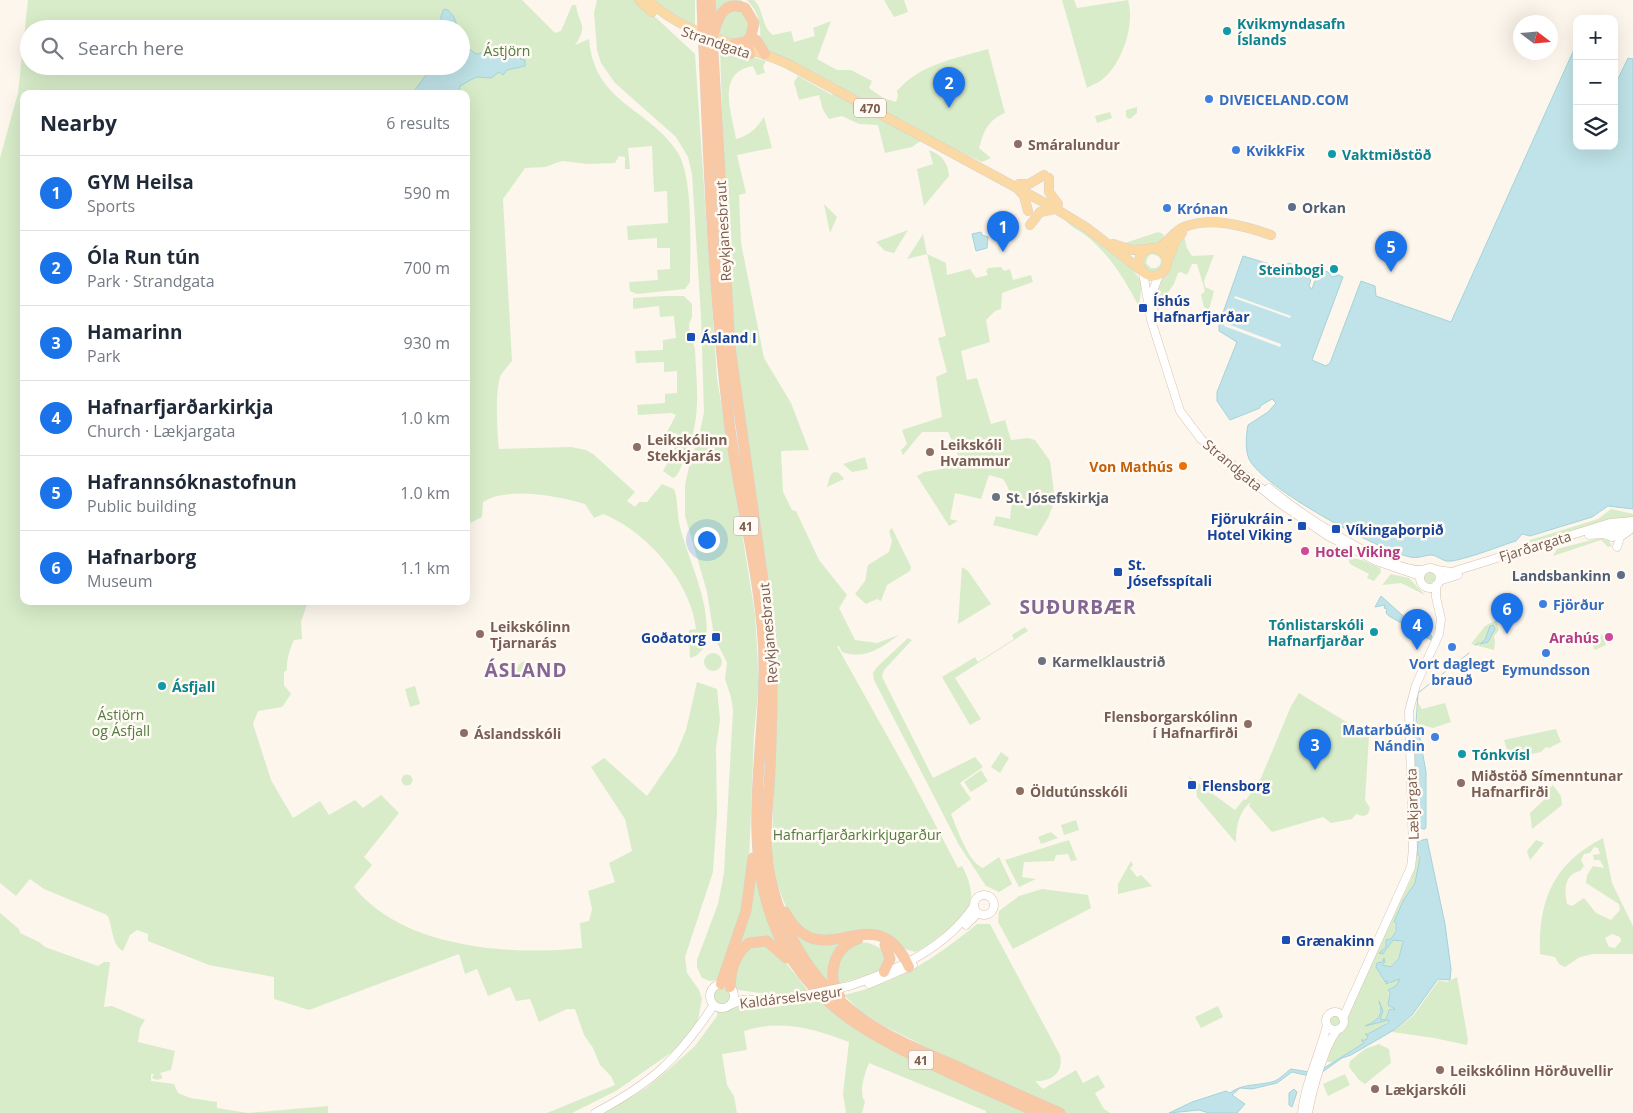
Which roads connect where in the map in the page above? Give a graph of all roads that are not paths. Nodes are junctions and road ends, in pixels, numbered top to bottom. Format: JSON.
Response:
{"nodes":[{"id":1,"x":639,"y":0,"type":"edge"},
{"id":2,"x":648,"y":0,"type":"edge"},
{"id":3,"x":702,"y":0,"type":"edge"},
{"id":4,"x":710,"y":0,"type":"edge"},
{"id":5,"x":743,"y":0,"type":"edge"},
{"id":6,"x":710,"y":40,"type":"junction"},
{"id":7,"x":734,"y":44,"type":"joint"},
{"id":8,"x":752,"y":46,"type":"junction"},
{"id":9,"x":765,"y":54,"type":"joint"},
{"id":10,"x":801,"y":71,"type":"junction"},
{"id":11,"x":1017,"y":185,"type":"junction"},
{"id":12,"x":1057,"y":206,"type":"junction"},
{"id":13,"x":1028,"y":211,"type":"dead end"},
{"id":14,"x":1030,"y":225,"type":"dead end"},
{"id":15,"x":1188,"y":226,"type":"junction"},
{"id":16,"x":1271,"y":235,"type":"dead end"},
{"id":17,"x":1100,"y":238,"type":"junction"},
{"id":18,"x":1157,"y":248,"type":"junction"},
{"id":19,"x":1146,"y":249,"type":"junction"},
{"id":20,"x":1168,"y":260,"type":"junction"},
{"id":21,"x":1142,"y":271,"type":"junction"},
{"id":22,"x":1159,"y":276,"type":"junction"},
{"id":23,"x":1633,"y":522,"type":"edge"},
{"id":24,"x":1617,"y":528,"type":"junction"},
{"id":25,"x":1633,"y":528,"type":"edge"},
{"id":26,"x":1589,"y":535,"type":"junction"},
{"id":27,"x":1616,"y":547,"type":"dead end"},
{"id":28,"x":1401,"y":565,"type":"junction"},
{"id":29,"x":1388,"y":566,"type":"junction"},
{"id":30,"x":1437,"y":570,"type":"junction"},
{"id":31,"x":1422,"y":573,"type":"junction"},
{"id":32,"x":1435,"y":585,"type":"junction"},
{"id":33,"x":756,"y":835,"type":"junction"},
{"id":34,"x":769,"y":866,"type":"junction"},
{"id":35,"x":976,"y":910,"type":"dead end"},
{"id":36,"x":885,"y":944,"type":"junction"},
{"id":37,"x":905,"y":966,"type":"junction"},
{"id":38,"x":884,"y":972,"type":"junction"},
{"id":39,"x":728,"y":987,"type":"junction"},
{"id":40,"x":849,"y":988,"type":"junction"},
{"id":41,"x":814,"y":989,"type":"junction"},
{"id":42,"x":803,"y":997,"type":"junction"},
{"id":43,"x":730,"y":1005,"type":"junction"},
{"id":44,"x":713,"y":1006,"type":"junction"},
{"id":45,"x":1340,"y":1016,"type":"junction"},
{"id":46,"x":870,"y":1024,"type":"junction"},
{"id":47,"x":1327,"y":1024,"type":"junction"},
{"id":48,"x":1337,"y":1030,"type":"junction"},
{"id":49,"x":1321,"y":1060,"type":"junction"},
{"id":50,"x":1311,"y":1084,"type":"junction"},
{"id":51,"x":595,"y":1113,"type":"edge"},
{"id":52,"x":1039,"y":1113,"type":"edge"},
{"id":53,"x":1060,"y":1113,"type":"edge"},
{"id":54,"x":1302,"y":1113,"type":"edge"},
{"id":55,"x":1308,"y":1113,"type":"edge"}],
"edges":[{"from":1,"to":8,"type":"main road","name":"Strandgata","number":"470"},
{"from":2,"to":7,"type":"main road","name":"Strandgata"},
{"from":3,"to":6,"type":"highway","name":"Reykjanesbraut","number":"41"},
{"from":4,"to":6,"type":"highway","name":"Reykjanesbraut","number":"41"},
{"from":5,"to":8,"type":"highway"},
{"from":6,"to":8,"type":"highway"},
{"from":6,"to":33,"type":"highway","name":"Reykjanesbraut","number":"41"},
{"from":6,"to":34,"type":"highway","name":"Reykjanesbraut","number":"41"},
{"from":7,"to":8,"type":"highway"},
{"from":8,"to":9,"type":"highway"},
{"from":8,"to":10,"type":"main road","name":"Strandgata","number":"470"},
{"from":9,"to":10,"type":"main road","name":"Strandgata","number":"470"},
{"from":10,"to":11,"type":"main road","name":"Strandgata","number":"470"},
{"from":11,"to":12,"type":"main road","name":"Strandgata","number":"470"},
{"from":11,"to":12,"type":"main road"},
{"from":11,"to":13,"type":"main road"},
{"from":12,"to":14,"type":"main road"},
{"from":12,"to":17,"type":"main road","name":"Strandgata","number":"470"},
{"from":15,"to":16,"type":"main road"},
{"from":15,"to":18,"type":"main road"},
{"from":15,"to":20,"type":"main road"},
{"from":17,"to":19,"type":"main road","name":"Strandgata","number":"470"},
{"from":17,"to":21,"type":"main road","name":"Strandgata","number":"470"},
{"from":18,"to":19,"type":"main road","number":"470"},
{"from":18,"to":20,"type":"main road"},
{"from":19,"to":21,"type":"main road"},
{"from":20,"to":22,"type":"main road"},
{"from":21,"to":22,"type":"main road","number":"470"},
{"from":21,"to":29,"type":"main road","name":"Strandgata"},
{"from":22,"to":28,"type":"main road","name":"Strandgata"},
{"from":23,"to":24,"type":"main road"},
{"from":23,"to":30,"type":"main road","name":"Fjarðargata"},
{"from":24,"to":25,"type":"main road","name":"Fjarðargata"},
{"from":24,"to":26,"type":"main road","name":"Fjarðargata"},
{"from":24,"to":26,"type":"main road"},
{"from":25,"to":27,"type":"main road"},
{"from":26,"to":32,"type":"main road","name":"Fjarðargata"},
{"from":28,"to":29,"type":"main road"},
{"from":28,"to":31,"type":"main road","name":"Strandgata"},
{"from":29,"to":31,"type":"main road","name":"Strandgata"},
{"from":30,"to":31,"type":"main road"},
{"from":30,"to":32,"type":"main road"},
{"from":31,"to":32,"type":"main road"},
{"from":32,"to":45,"type":"main road","name":"Lækjargata"},
{"from":33,"to":39,"type":"highway"},
{"from":33,"to":41,"type":"highway","name":"Reykjanesbraut","number":"41"},
{"from":34,"to":37,"type":"highway"},
{"from":34,"to":46,"type":"highway","name":"Reykjanesbraut","number":"41"},
{"from":35,"to":37,"type":"main road","name":"Kaldárselsvegur"},
{"from":36,"to":37,"type":"highway"},
{"from":36,"to":38,"type":"highway"},
{"from":36,"to":46,"type":"highway"},
{"from":37,"to":38,"type":"main road","name":"Kaldárselsvegur"},
{"from":37,"to":40,"type":"main road","name":"Kaldárselsvegur"},
{"from":38,"to":40,"type":"main road","name":"Kaldárselsvegur"},
{"from":39,"to":41,"type":"highway"},
{"from":39,"to":42,"type":"main road","name":"Kaldárselsvegur"},
{"from":39,"to":43,"type":"main road"},
{"from":39,"to":44,"type":"main road"},
{"from":40,"to":42,"type":"main road","name":"Kaldárselsvegur","bridge":true},
{"from":41,"to":52,"type":"highway","name":"Reykjanesbraut","number":"41"},
{"from":42,"to":43,"type":"main road","name":"Kaldárselsvegur"},
{"from":43,"to":44,"type":"main road"},
{"from":44,"to":51,"type":"main road"},
{"from":45,"to":47,"type":"main road"},
{"from":45,"to":48,"type":"main road"},
{"from":46,"to":53,"type":"highway","name":"Reykjanesbraut","number":"41"},
{"from":47,"to":48,"type":"main road"},
{"from":47,"to":49,"type":"main road"},
{"from":48,"to":49,"type":"main road"},
{"from":49,"to":50,"type":"main road"},
{"from":50,"to":54,"type":"main road"},
{"from":50,"to":55,"type":"main road"}]}
